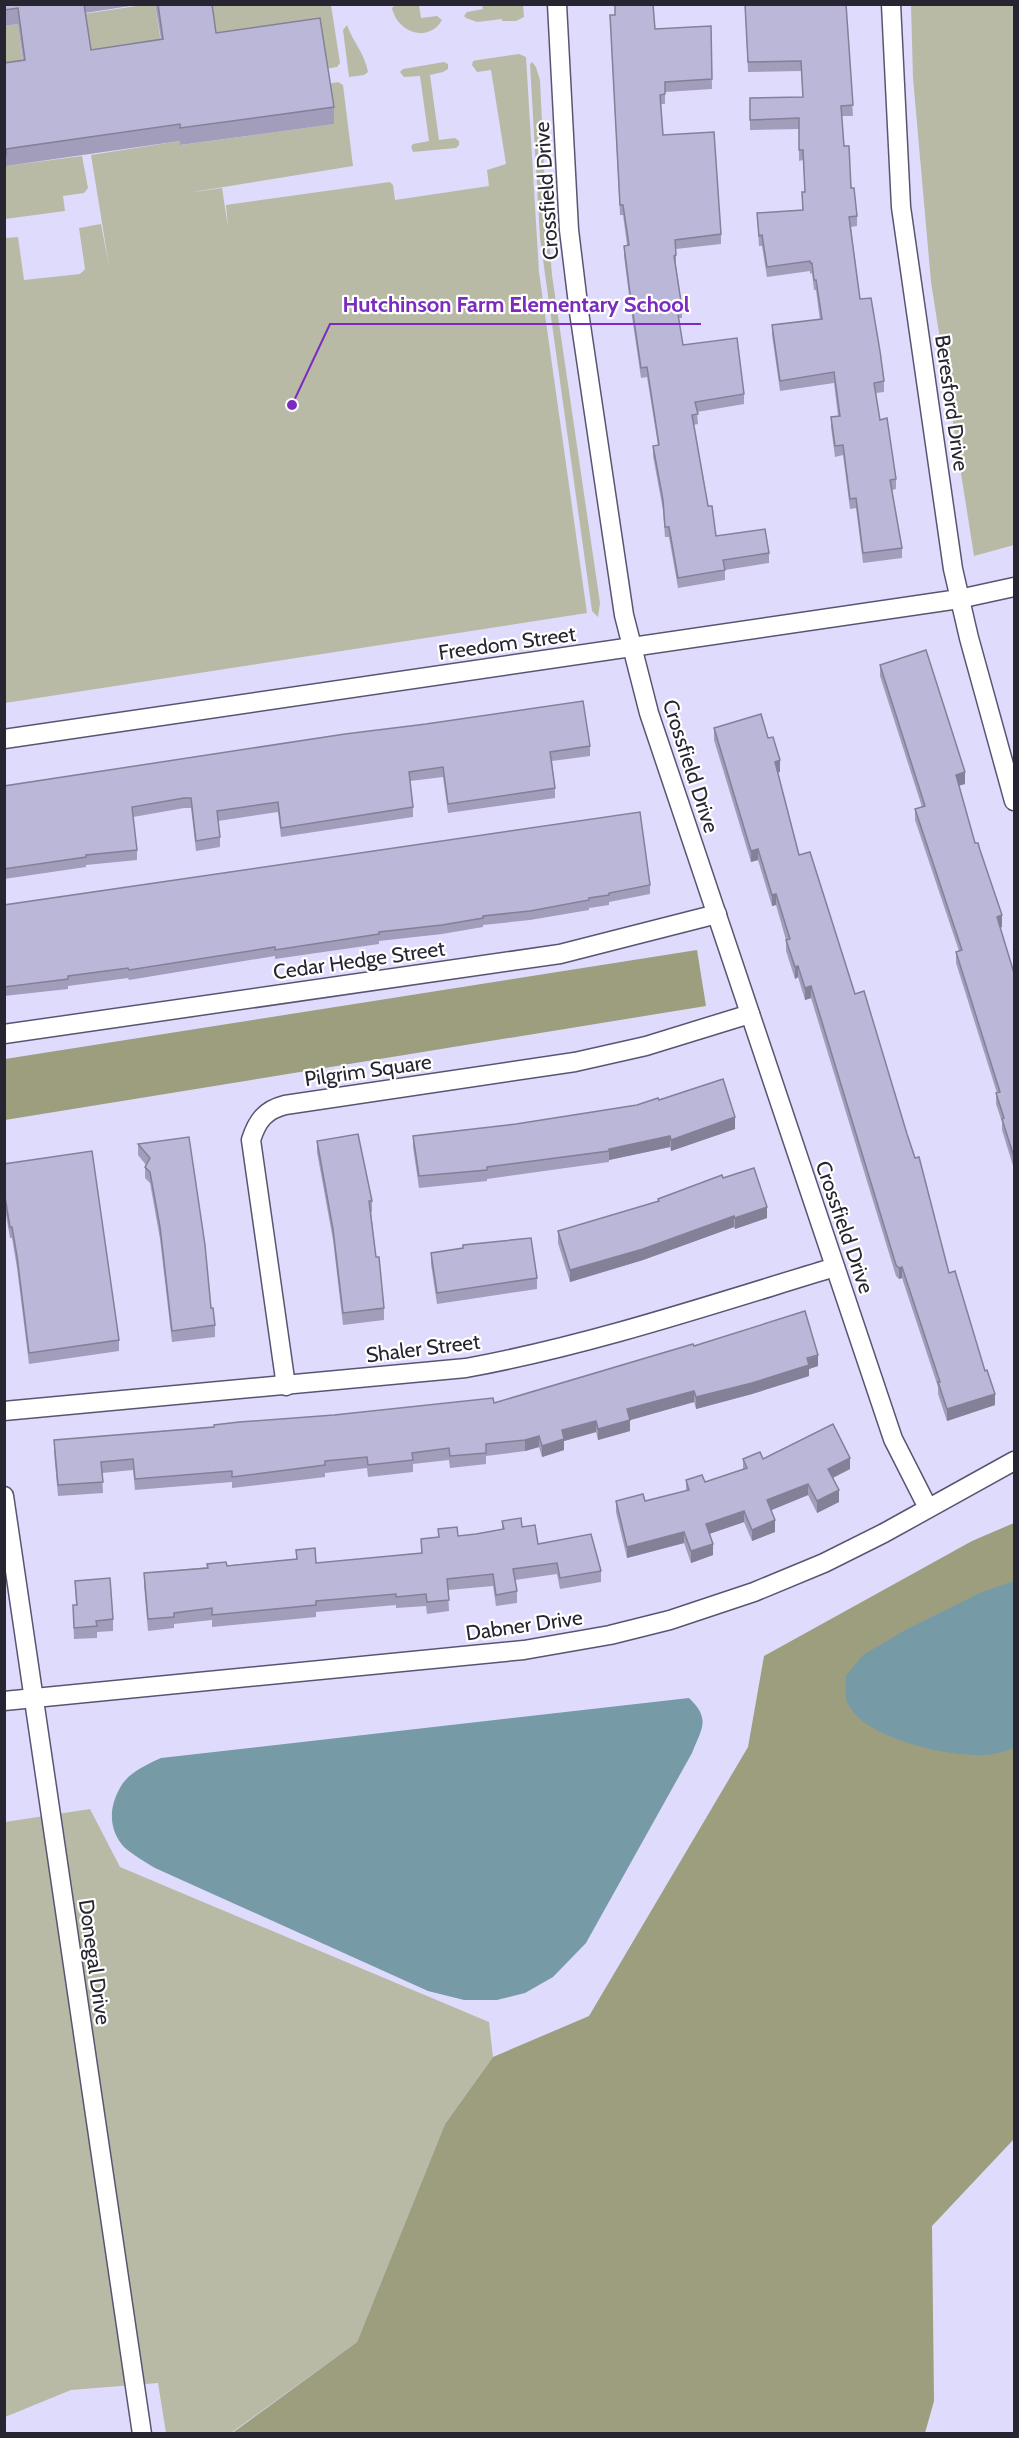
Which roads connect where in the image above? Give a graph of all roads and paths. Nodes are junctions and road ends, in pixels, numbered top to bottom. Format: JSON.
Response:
{"nodes":[{"id":1,"x":557,"y":4,"type":"edge"},
{"id":2,"x":891,"y":4,"type":"edge"},
{"id":3,"x":1014,"y":587,"type":"edge"},
{"id":4,"x":959,"y":599,"type":"junction"},
{"id":5,"x":630,"y":648,"type":"junction"},
{"id":6,"x":4,"y":739,"type":"edge"},
{"id":7,"x":1014,"y":801,"type":"edge"},
{"id":8,"x":717,"y":914,"type":"junction"},
{"id":9,"x":750,"y":1014,"type":"junction"},
{"id":10,"x":4,"y":1034,"type":"edge"},
{"id":11,"x":835,"y":1267,"type":"junction"},
{"id":12,"x":286,"y":1386,"type":"junction"},
{"id":13,"x":4,"y":1411,"type":"edge"},
{"id":14,"x":1014,"y":1461,"type":"edge"},
{"id":15,"x":4,"y":1496,"type":"edge"},
{"id":16,"x":928,"y":1508,"type":"junction"},
{"id":17,"x":34,"y":1698,"type":"junction"},
{"id":18,"x":4,"y":1701,"type":"edge"},
{"id":19,"x":142,"y":2433,"type":"edge"}],
"edges":[{"from":1,"to":5,"type":"street","name":"Crossfield Drive"},
{"from":2,"to":4,"type":"street","name":"Beresford Drive"},
{"from":3,"to":4,"type":"street","name":"Freedom Street"},
{"from":4,"to":5,"type":"street","name":"Freedom Street"},
{"from":4,"to":7,"type":"street","name":"Beresford Drive"},
{"from":5,"to":6,"type":"street","name":"Freedom Street"},
{"from":5,"to":8,"type":"street","name":"Crossfield Drive"},
{"from":8,"to":9,"type":"street","name":"Crossfield Drive"},
{"from":8,"to":10,"type":"street","name":"Cedar Hedge Street"},
{"from":9,"to":11,"type":"street","name":"Crossfield Drive"},
{"from":9,"to":12,"type":"street","name":"Pilgrim Square"},
{"from":11,"to":12,"type":"street","name":"Shaler Street"},
{"from":11,"to":16,"type":"street","name":"Crossfield Drive"},
{"from":12,"to":13,"type":"street","name":"Shaler Street"},
{"from":14,"to":16,"type":"street","name":"Dabner Drive"},
{"from":15,"to":17,"type":"street","name":"Donegal Drive"},
{"from":16,"to":17,"type":"street","name":"Dabner Drive"},
{"from":17,"to":18,"type":"street","name":"Dabner Drive"},
{"from":17,"to":19,"type":"street","name":"Donegal Drive"}]}
